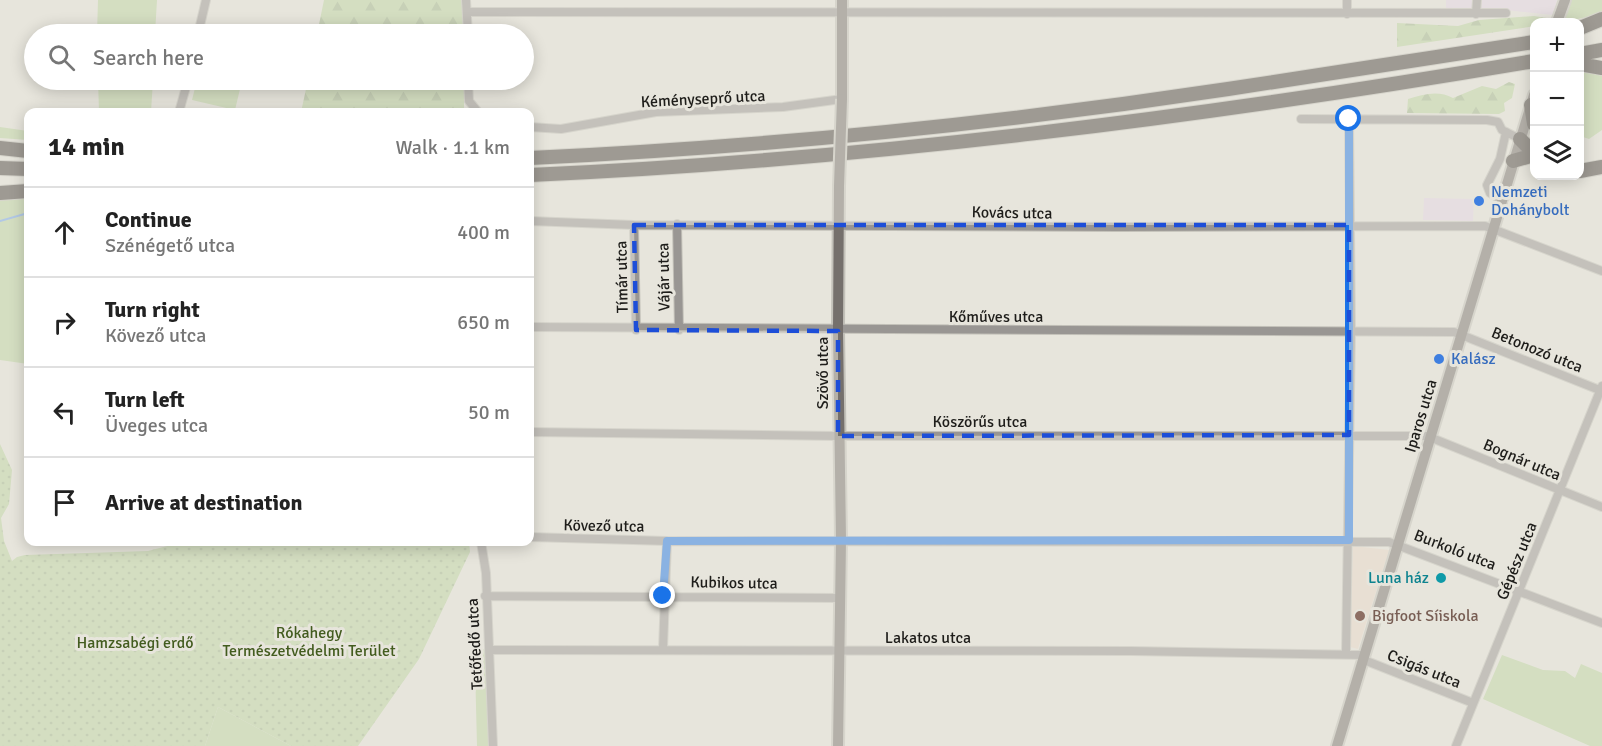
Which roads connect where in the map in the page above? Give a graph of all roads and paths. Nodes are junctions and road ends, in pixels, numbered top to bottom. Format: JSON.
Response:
{"nodes":[{"id":1,"x":206,"y":0,"type":"edge"},
{"id":2,"x":466,"y":0,"type":"edge"},
{"id":3,"x":842,"y":0,"type":"edge"},
{"id":4,"x":1347,"y":0,"type":"edge"},
{"id":5,"x":1477,"y":0,"type":"edge"},
{"id":6,"x":1565,"y":0,"type":"edge"},
{"id":7,"x":467,"y":12,"type":"junction"},
{"id":8,"x":842,"y":13,"type":"junction"},
{"id":9,"x":1506,"y":13,"type":"dead end"},
{"id":10,"x":1347,"y":14,"type":"junction"},
{"id":11,"x":1476,"y":14,"type":"junction"},
{"id":12,"x":1558,"y":18,"type":"edge"},
{"id":13,"x":1602,"y":19,"type":"edge"},
{"id":14,"x":200,"y":24,"type":"edge"},
{"id":15,"x":468,"y":24,"type":"edge"},
{"id":16,"x":1584,"y":26,"type":"edge"},
{"id":17,"x":1602,"y":31,"type":"edge"},
{"id":18,"x":1584,"y":34,"type":"edge"},
{"id":19,"x":1530,"y":43,"type":"edge"},
{"id":20,"x":1602,"y":50,"type":"edge"},
{"id":21,"x":1584,"y":53,"type":"edge"},
{"id":22,"x":1530,"y":63,"type":"edge"},
{"id":23,"x":1584,"y":65,"type":"edge"},
{"id":24,"x":1602,"y":68,"type":"edge"},
{"id":25,"x":185,"y":90,"type":"edge"},
{"id":26,"x":470,"y":90,"type":"edge"},
{"id":27,"x":842,"y":99,"type":"junction"},
{"id":28,"x":180,"y":108,"type":"edge"},
{"id":29,"x":475,"y":108,"type":"edge"},
{"id":30,"x":1530,"y":109,"type":"edge"},
{"id":31,"x":1301,"y":119,"type":"dead end"},
{"id":32,"x":1349,"y":119,"type":"junction"},
{"id":33,"x":534,"y":127,"type":"edge"},
{"id":34,"x":1506,"y":132,"type":"junction"},
{"id":35,"x":1520,"y":139,"type":"junction"},
{"id":36,"x":1530,"y":141,"type":"edge"},
{"id":37,"x":0,"y":148,"type":"edge"},
{"id":38,"x":24,"y":150,"type":"edge"},
{"id":39,"x":1530,"y":150,"type":"edge"},
{"id":40,"x":1530,"y":155,"type":"edge"},
{"id":41,"x":534,"y":158,"type":"edge"},
{"id":42,"x":1513,"y":161,"type":"junction"},
{"id":43,"x":1602,"y":161,"type":"edge"},
{"id":44,"x":1584,"y":164,"type":"edge"},
{"id":45,"x":1602,"y":166,"type":"edge"},
{"id":46,"x":0,"y":168,"type":"edge"},
{"id":47,"x":24,"y":169,"type":"edge"},
{"id":48,"x":1584,"y":170,"type":"edge"},
{"id":49,"x":534,"y":175,"type":"edge"},
{"id":50,"x":0,"y":183,"type":"edge"},
{"id":51,"x":24,"y":183,"type":"edge"},
{"id":52,"x":24,"y":192,"type":"edge"},
{"id":53,"x":0,"y":193,"type":"edge"},
{"id":54,"x":1502,"y":200,"type":"junction"},
{"id":55,"x":534,"y":221,"type":"edge"},
{"id":56,"x":677,"y":224,"type":"junction"},
{"id":57,"x":838,"y":224,"type":"junction"},
{"id":58,"x":634,"y":225,"type":"junction"},
{"id":59,"x":1349,"y":225,"type":"junction"},
{"id":60,"x":1494,"y":228,"type":"junction"},
{"id":61,"x":1602,"y":271,"type":"edge"},
{"id":62,"x":534,"y":327,"type":"edge"},
{"id":63,"x":636,"y":330,"type":"junction"},
{"id":64,"x":679,"y":330,"type":"junction"},
{"id":65,"x":838,"y":330,"type":"junction"},
{"id":66,"x":1351,"y":330,"type":"junction"},
{"id":67,"x":1462,"y":334,"type":"junction"},
{"id":68,"x":1601,"y":389,"type":"edge"},
{"id":69,"x":534,"y":432,"type":"edge"},
{"id":70,"x":1349,"y":435,"type":"junction"},
{"id":71,"x":838,"y":436,"type":"junction"},
{"id":72,"x":1431,"y":436,"type":"junction"},
{"id":73,"x":1560,"y":491,"type":"junction"},
{"id":74,"x":1602,"y":507,"type":"edge"},
{"id":75,"x":534,"y":537,"type":"edge"},
{"id":76,"x":842,"y":540,"type":"junction"},
{"id":77,"x":1349,"y":540,"type":"junction"},
{"id":78,"x":667,"y":541,"type":"junction"},
{"id":79,"x":1398,"y":544,"type":"junction"},
{"id":80,"x":482,"y":546,"type":"edge"},
{"id":81,"x":1521,"y":590,"type":"junction"},
{"id":82,"x":485,"y":596,"type":"junction"},
{"id":83,"x":663,"y":596,"type":"junction"},
{"id":84,"x":839,"y":598,"type":"junction"},
{"id":85,"x":1602,"y":623,"type":"edge"},
{"id":86,"x":490,"y":650,"type":"junction"},
{"id":87,"x":663,"y":650,"type":"junction"},
{"id":88,"x":838,"y":652,"type":"junction"},
{"id":89,"x":1346,"y":653,"type":"junction"},
{"id":90,"x":1364,"y":657,"type":"junction"},
{"id":91,"x":1473,"y":704,"type":"junction"},
{"id":92,"x":493,"y":746,"type":"edge"},
{"id":93,"x":838,"y":746,"type":"edge"},
{"id":94,"x":1337,"y":746,"type":"edge"},
{"id":95,"x":1456,"y":746,"type":"edge"}],
"edges":[{"from":1,"to":14,"type":"street"},
{"from":2,"to":7,"type":"street"},
{"from":3,"to":8,"type":"street","name":"Szövő utca"},
{"from":4,"to":10,"type":"street"},
{"from":5,"to":11,"type":"street"},
{"from":6,"to":12,"type":"street"},
{"from":7,"to":8,"type":"street"},
{"from":7,"to":15,"type":"street"},
{"from":8,"to":10,"type":"street"},
{"from":8,"to":27,"type":"street","name":"Szövő utca"},
{"from":9,"to":11,"type":"street"},
{"from":10,"to":11,"type":"street"},
{"from":13,"to":16,"type":"highway"},
{"from":17,"to":18,"type":"highway"},
{"from":19,"to":41,"type":"highway"},
{"from":20,"to":21,"type":"highway"},
{"from":22,"to":49,"type":"highway"},
{"from":23,"to":24,"type":"highway"},
{"from":25,"to":28,"type":"street"},
{"from":26,"to":29,"type":"street"},
{"from":27,"to":33,"type":"street","name":"Kéményseprő utca"},
{"from":27,"to":57,"type":"street","name":"Szövő utca","bridge":true},
{"from":30,"to":35,"type":"street","name":"Iparos utca"},
{"from":31,"to":32,"type":"street"},
{"from":32,"to":34,"type":"street"},
{"from":32,"to":59,"type":"street"},
{"from":34,"to":35,"type":"street"},
{"from":34,"to":54,"type":"street"},
{"from":35,"to":36,"type":"highway"},
{"from":35,"to":39,"type":"highway"},
{"from":35,"to":42,"type":"street","name":"Iparos utca"},
{"from":37,"to":38,"type":"highway"},
{"from":40,"to":42,"type":"highway"},
{"from":42,"to":54,"type":"street","name":"Iparos utca"},
{"from":43,"to":44,"type":"highway"},
{"from":45,"to":48,"type":"highway"},
{"from":46,"to":47,"type":"highway"},
{"from":50,"to":51,"type":"highway"},
{"from":52,"to":53,"type":"highway"},
{"from":54,"to":60,"type":"street","name":"Iparos utca"},
{"from":55,"to":58,"type":"street","name":"Kovács utca"},
{"from":56,"to":57,"type":"street","name":"Kovács utca"},
{"from":56,"to":58,"type":"street","name":"Kovács utca"},
{"from":56,"to":64,"type":"street","name":"Vájár utca"},
{"from":57,"to":59,"type":"street","name":"Kovács utca"},
{"from":57,"to":65,"type":"street","name":"Szövő utca"},
{"from":58,"to":63,"type":"street","name":"Tímár utca"},
{"from":59,"to":60,"type":"street","name":"Kovács utca"},
{"from":59,"to":66,"type":"street"},
{"from":60,"to":61,"type":"street"},
{"from":60,"to":67,"type":"street","name":"Iparos utca"},
{"from":62,"to":63,"type":"street","name":"Kőműves utca"},
{"from":63,"to":64,"type":"street","name":"Kőműves utca"},
{"from":64,"to":65,"type":"street","name":"Kőműves utca"},
{"from":65,"to":66,"type":"street","name":"Kőműves utca"},
{"from":65,"to":71,"type":"street","name":"Szövő utca"},
{"from":66,"to":67,"type":"street","name":"Kőműves utca"},
{"from":66,"to":70,"type":"street"},
{"from":67,"to":68,"type":"street","name":"Betonozó utca"},
{"from":67,"to":72,"type":"street","name":"Iparos utca"},
{"from":68,"to":73,"type":"street","name":"Gépész utca"},
{"from":69,"to":71,"type":"street","name":"Köszörűs utca"},
{"from":70,"to":71,"type":"street","name":"Köszörűs utca"},
{"from":70,"to":72,"type":"street","name":"Köszörűs utca"},
{"from":70,"to":77,"type":"street"},
{"from":71,"to":76,"type":"street","name":"Szövő utca"},
{"from":72,"to":73,"type":"street","name":"Bognár utca"},
{"from":72,"to":79,"type":"street","name":"Iparos utca"},
{"from":73,"to":74,"type":"street","name":"Bognár utca"},
{"from":73,"to":81,"type":"street","name":"Gépész utca"},
{"from":75,"to":78,"type":"street","name":"Kövező utca"},
{"from":76,"to":77,"type":"street","name":"Kövező utca"},
{"from":76,"to":78,"type":"street","name":"Kövező utca"},
{"from":76,"to":84,"type":"street","name":"Szövő utca"},
{"from":77,"to":79,"type":"street","name":"Kövező utca"},
{"from":77,"to":89,"type":"street"},
{"from":78,"to":83,"type":"street"},
{"from":79,"to":81,"type":"street","name":"Burkoló utca"},
{"from":79,"to":90,"type":"street","name":"Iparos utca"},
{"from":80,"to":82,"type":"street","name":"Tetőfedő utca"},
{"from":81,"to":85,"type":"street","name":"Burkoló utca"},
{"from":81,"to":91,"type":"street","name":"Gépész utca"},
{"from":82,"to":83,"type":"street","name":"Kubikos utca"},
{"from":82,"to":86,"type":"street","name":"Tetőfedő utca"},
{"from":83,"to":84,"type":"street","name":"Kubikos utca"},
{"from":83,"to":87,"type":"street"},
{"from":84,"to":88,"type":"street","name":"Szövő utca"},
{"from":86,"to":87,"type":"street","name":"Lakatos utca"},
{"from":86,"to":92,"type":"street","name":"Tetőfedő utca"},
{"from":87,"to":88,"type":"street","name":"Lakatos utca"},
{"from":88,"to":89,"type":"street","name":"Lakatos utca"},
{"from":88,"to":93,"type":"street","name":"Szövő utca"},
{"from":89,"to":90,"type":"street","name":"Lakatos utca"},
{"from":90,"to":91,"type":"street","name":"Csigás utca"},
{"from":90,"to":94,"type":"street","name":"Iparos utca"},
{"from":91,"to":95,"type":"street","name":"Gépész utca"}]}
